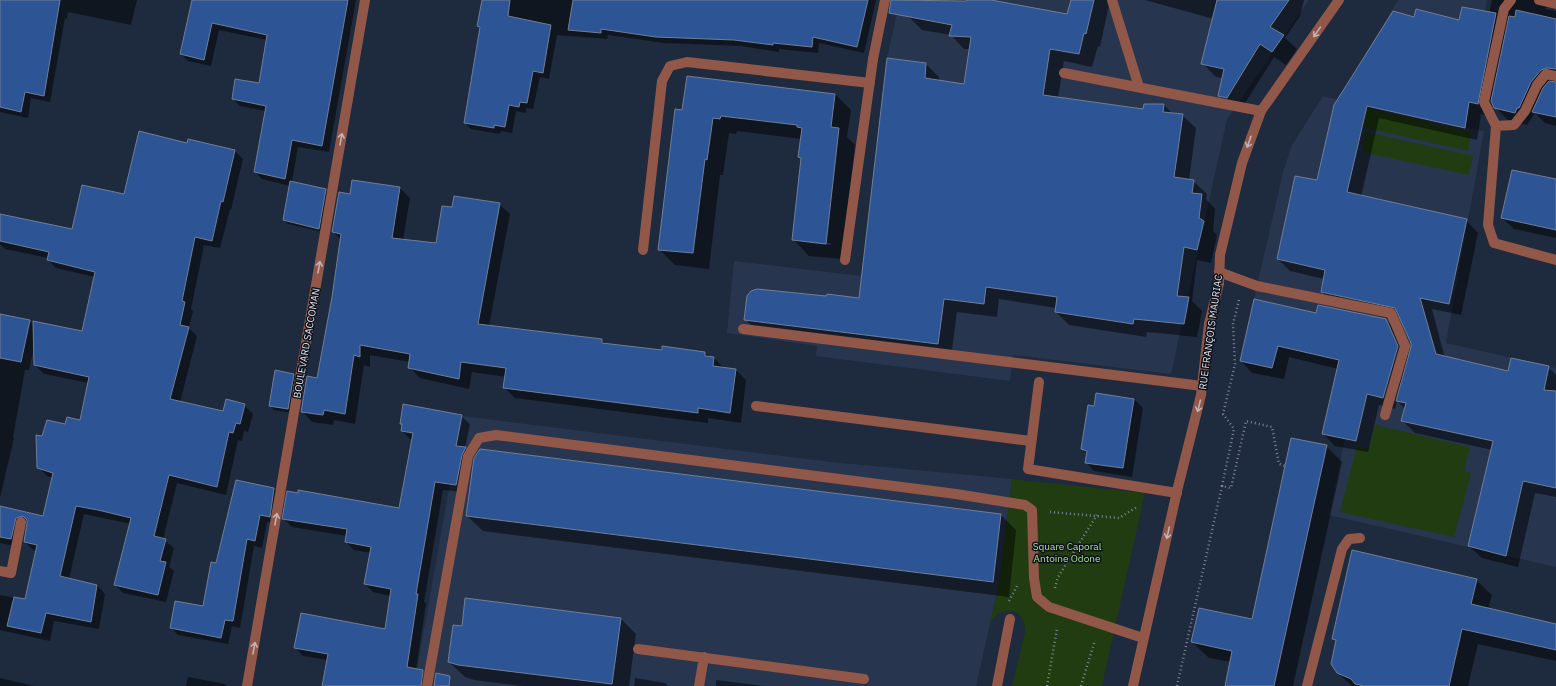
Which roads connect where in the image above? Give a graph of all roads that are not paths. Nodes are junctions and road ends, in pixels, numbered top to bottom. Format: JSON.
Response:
{"nodes":[{"id":1,"x":365,"y":0,"type":"edge"},
{"id":2,"x":885,"y":0,"type":"edge"},
{"id":3,"x":1112,"y":0,"type":"edge"},
{"id":4,"x":1339,"y":0,"type":"edge"},
{"id":5,"x":1511,"y":0,"type":"edge"},
{"id":6,"x":1540,"y":0,"type":"edge"},
{"id":7,"x":1556,"y":4,"type":"edge"},
{"id":8,"x":1064,"y":73,"type":"dead end"},
{"id":9,"x":1556,"y":76,"type":"edge"},
{"id":10,"x":870,"y":83,"type":"junction"},
{"id":11,"x":1139,"y":88,"type":"junction"},
{"id":12,"x":1261,"y":111,"type":"junction"},
{"id":13,"x":1496,"y":126,"type":"junction"},
{"id":14,"x":643,"y":250,"type":"dead end"},
{"id":15,"x":845,"y":260,"type":"dead end"},
{"id":16,"x":1556,"y":260,"type":"edge"},
{"id":17,"x":1219,"y":272,"type":"junction"},
{"id":18,"x":743,"y":329,"type":"dead end"},
{"id":19,"x":1039,"y":382,"type":"dead end"},
{"id":20,"x":1202,"y":386,"type":"junction"},
{"id":21,"x":756,"y":406,"type":"dead end"},
{"id":22,"x":1385,"y":415,"type":"dead end"},
{"id":23,"x":1031,"y":442,"type":"junction"},
{"id":24,"x":1177,"y":493,"type":"junction"},
{"id":25,"x":21,"y":522,"type":"dead end"},
{"id":26,"x":1360,"y":538,"type":"dead end"},
{"id":27,"x":0,"y":571,"type":"edge"},
{"id":28,"x":1010,"y":619,"type":"dead end"},
{"id":29,"x":1143,"y":638,"type":"junction"},
{"id":30,"x":638,"y":649,"type":"dead end"},
{"id":31,"x":704,"y":657,"type":"junction"},
{"id":32,"x":864,"y":679,"type":"dead end"},
{"id":33,"x":247,"y":686,"type":"edge"},
{"id":34,"x":427,"y":686,"type":"edge"},
{"id":35,"x":699,"y":686,"type":"edge"},
{"id":36,"x":997,"y":686,"type":"edge"},
{"id":37,"x":1133,"y":686,"type":"edge"},
{"id":38,"x":1307,"y":686,"type":"edge"}],
"edges":[{"from":33,"to":1,"type":"street","name":"BOULEVARD SACCOMAN","one_way":true},
{"from":2,"to":10,"type":"street"},
{"from":3,"to":11,"type":"street"},
{"from":4,"to":12,"type":"street","name":"RUE FRANÇOIS MAURIAC","one_way":true},
{"from":5,"to":13,"type":"street"},
{"from":6,"to":7,"type":"street"},
{"from":8,"to":11,"type":"street"},
{"from":9,"to":13,"type":"street"},
{"from":10,"to":14,"type":"street"},
{"from":10,"to":15,"type":"street"},
{"from":11,"to":12,"type":"street"},
{"from":12,"to":17,"type":"street","name":"RUE FRANÇOIS MAURIAC","one_way":true},
{"from":13,"to":16,"type":"street"},
{"from":17,"to":20,"type":"street","name":"RUE FRANÇOIS MAURIAC"},
{"from":17,"to":22,"type":"street"},
{"from":18,"to":20,"type":"street"},
{"from":19,"to":23,"type":"street"},
{"from":20,"to":24,"type":"street","name":"RUE FRANÇOIS MAURIAC","one_way":true},
{"from":21,"to":23,"type":"street"},
{"from":23,"to":24,"type":"street"},
{"from":24,"to":29,"type":"street","name":"RUE FRANÇOIS MAURIAC","one_way":true},
{"from":25,"to":27,"type":"street"},
{"from":26,"to":38,"type":"street"},
{"from":28,"to":36,"type":"street"},
{"from":29,"to":34,"type":"street"},
{"from":29,"to":37,"type":"street","name":"RUE FRANÇOIS MAURIAC"},
{"from":30,"to":31,"type":"street"},
{"from":31,"to":32,"type":"street"},
{"from":31,"to":35,"type":"street"}]}
